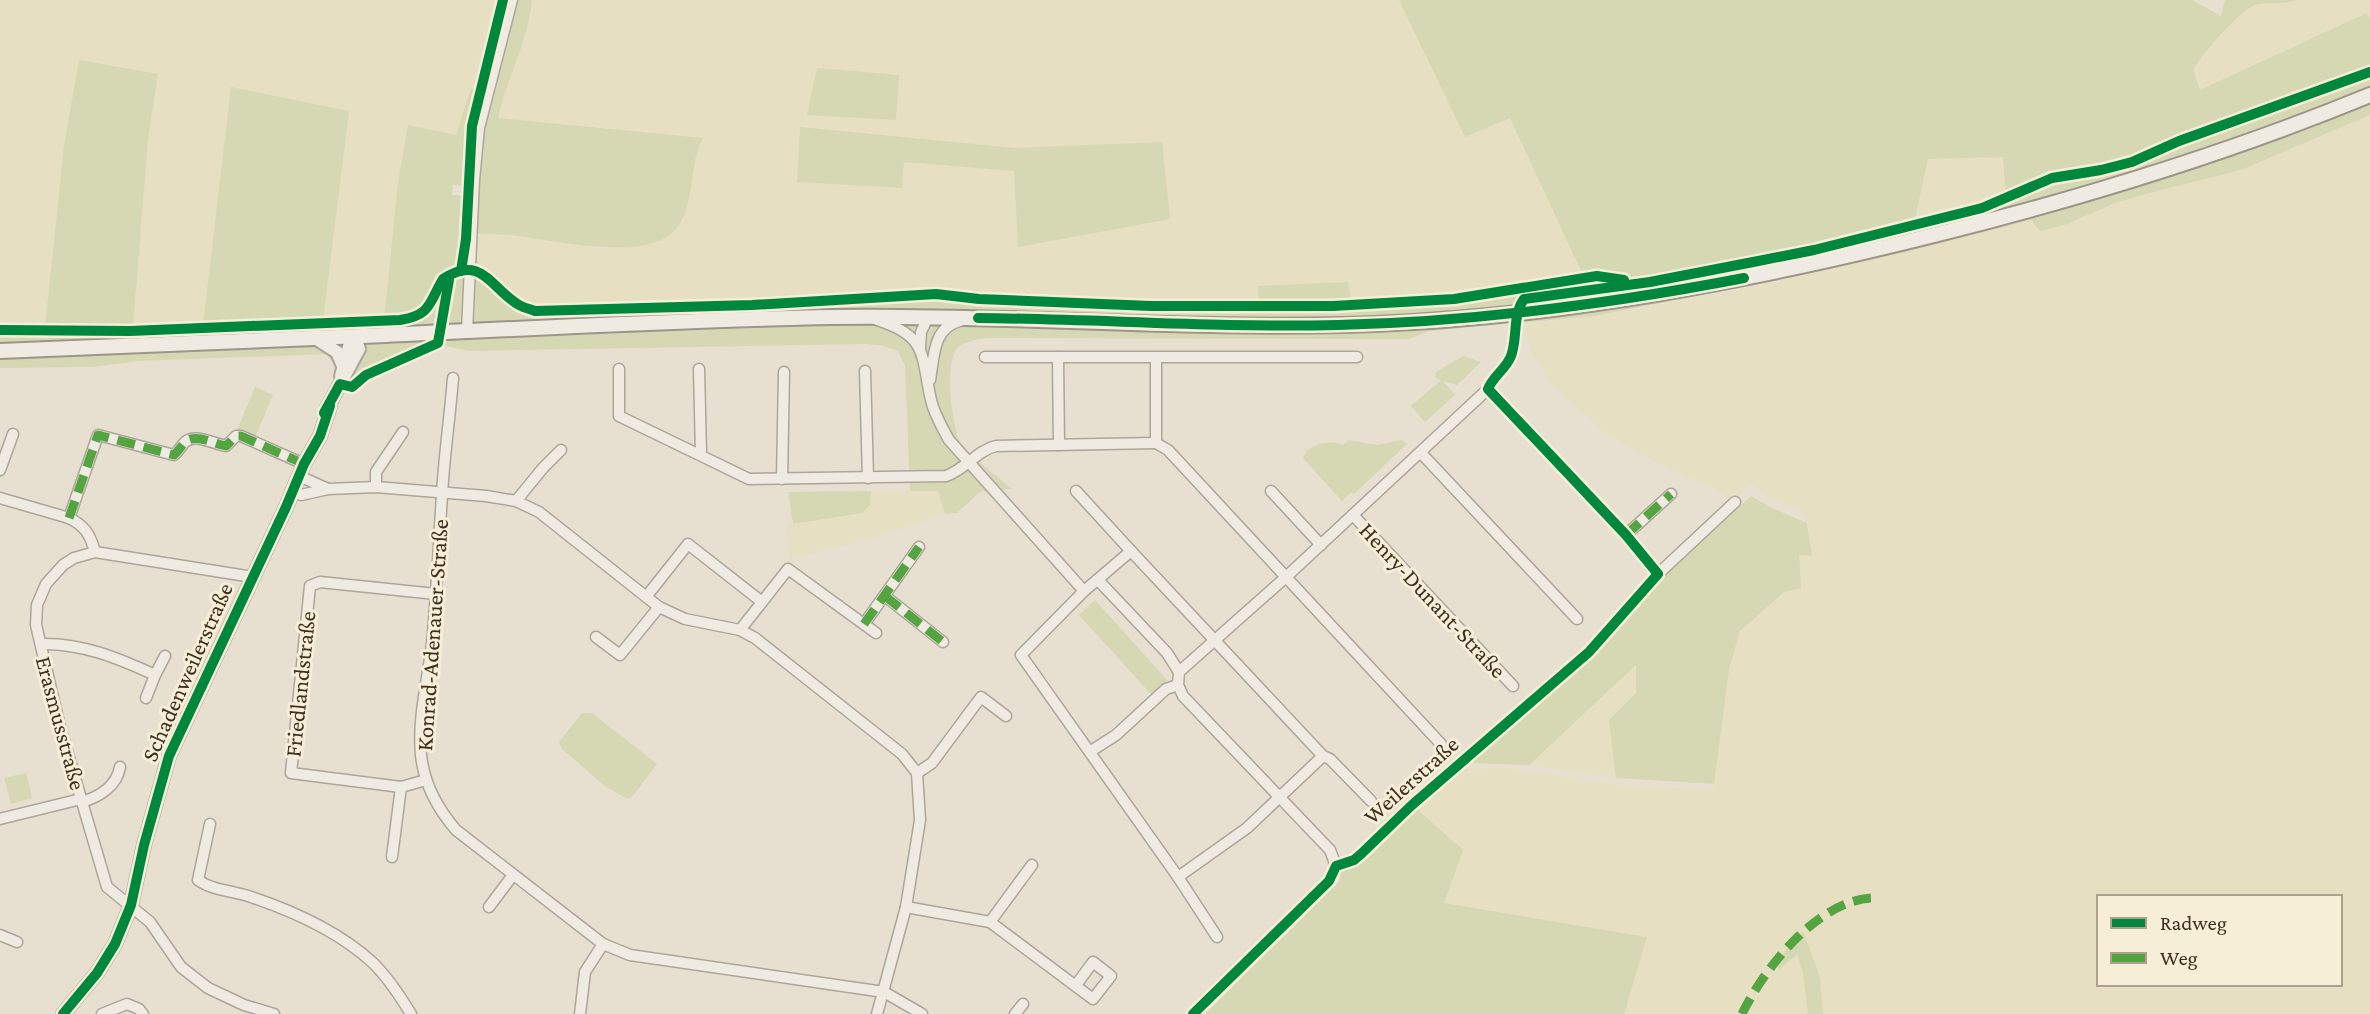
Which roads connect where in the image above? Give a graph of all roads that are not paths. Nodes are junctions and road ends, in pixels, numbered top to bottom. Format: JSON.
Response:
{"nodes":[{"id":1,"x":512,"y":0,"type":"edge"},
{"id":2,"x":2370,"y":95,"type":"edge"},
{"id":3,"x":864,"y":317,"type":"junction"},
{"id":4,"x":928,"y":317,"type":"junction"},
{"id":5,"x":978,"y":318,"type":"junction"},
{"id":6,"x":467,"y":331,"type":"junction"},
{"id":7,"x":382,"y":335,"type":"junction"},
{"id":8,"x":354,"y":336,"type":"junction"},
{"id":9,"x":315,"y":338,"type":"junction"},
{"id":10,"x":920,"y":348,"type":"junction"},
{"id":11,"x":0,"y":351,"type":"edge"},
{"id":12,"x":935,"y":351,"type":"junction"},
{"id":13,"x":985,"y":357,"type":"dead end"},
{"id":14,"x":1058,"y":357,"type":"junction"},
{"id":15,"x":1356,"y":357,"type":"dead end"},
{"id":16,"x":1156,"y":358,"type":"junction"},
{"id":17,"x":349,"y":364,"type":"junction"},
{"id":18,"x":619,"y":369,"type":"dead end"},
{"id":19,"x":699,"y":369,"type":"dead end"},
{"id":20,"x":864,"y":371,"type":"dead end"},
{"id":21,"x":785,"y":372,"type":"dead end"},
{"id":22,"x":453,"y":379,"type":"dead end"},
{"id":23,"x":929,"y":384,"type":"junction"},
{"id":24,"x":403,"y":432,"type":"dead end"},
{"id":25,"x":13,"y":435,"type":"dead end"},
{"id":26,"x":1156,"y":443,"type":"junction"},
{"id":27,"x":1059,"y":445,"type":"junction"},
{"id":28,"x":561,"y":450,"type":"dead end"},
{"id":29,"x":1420,"y":453,"type":"junction"},
{"id":30,"x":701,"y":454,"type":"junction"},
{"id":31,"x":970,"y":463,"type":"junction"},
{"id":32,"x":0,"y":470,"type":"edge"},
{"id":33,"x":301,"y":470,"type":"junction"},
{"id":34,"x":868,"y":478,"type":"junction"},
{"id":35,"x":782,"y":479,"type":"junction"},
{"id":36,"x":376,"y":487,"type":"junction"},
{"id":37,"x":328,"y":489,"type":"junction"},
{"id":38,"x":291,"y":491,"type":"junction"},
{"id":39,"x":1076,"y":491,"type":"dead end"},
{"id":40,"x":1270,"y":491,"type":"dead end"},
{"id":41,"x":442,"y":492,"type":"junction"},
{"id":42,"x":1671,"y":494,"type":"dead end"},
{"id":43,"x":0,"y":498,"type":"edge"},
{"id":44,"x":516,"y":501,"type":"junction"},
{"id":45,"x":1735,"y":502,"type":"dead end"},
{"id":46,"x":1353,"y":515,"type":"junction"},
{"id":47,"x":69,"y":518,"type":"junction"},
{"id":48,"x":1626,"y":535,"type":"junction"},
{"id":49,"x":1321,"y":545,"type":"junction"},
{"id":50,"x":919,"y":547,"type":"dead end"},
{"id":51,"x":1131,"y":551,"type":"junction"},
{"id":52,"x":95,"y":552,"type":"junction"},
{"id":53,"x":1644,"y":557,"type":"dead end"},
{"id":54,"x":253,"y":577,"type":"junction"},
{"id":55,"x":1286,"y":578,"type":"junction"},
{"id":56,"x":1098,"y":580,"type":"junction"},
{"id":57,"x":1084,"y":591,"type":"junction"},
{"id":58,"x":436,"y":594,"type":"junction"},
{"id":59,"x":885,"y":596,"type":"junction"},
{"id":60,"x":646,"y":597,"type":"junction"},
{"id":61,"x":762,"y":602,"type":"junction"},
{"id":62,"x":659,"y":607,"type":"junction"},
{"id":63,"x":1577,"y":619,"type":"dead end"},
{"id":64,"x":864,"y":624,"type":"junction"},
{"id":65,"x":740,"y":630,"type":"junction"},
{"id":66,"x":876,"y":633,"type":"dead end"},
{"id":67,"x":596,"y":637,"type":"dead end"},
{"id":68,"x":943,"y":642,"type":"dead end"},
{"id":69,"x":1214,"y":642,"type":"junction"},
{"id":70,"x":41,"y":644,"type":"junction"},
{"id":71,"x":165,"y":656,"type":"dead end"},
{"id":72,"x":1179,"y":672,"type":"junction"},
{"id":73,"x":155,"y":675,"type":"junction"},
{"id":74,"x":1178,"y":685,"type":"junction"},
{"id":75,"x":1513,"y":686,"type":"dead end"},
{"id":76,"x":146,"y":698,"type":"dead end"},
{"id":77,"x":1006,"y":716,"type":"dead end"},
{"id":78,"x":1441,"y":744,"type":"dead end"},
{"id":79,"x":1091,"y":751,"type":"junction"},
{"id":80,"x":1323,"y":756,"type":"junction"},
{"id":81,"x":120,"y":767,"type":"dead end"},
{"id":82,"x":917,"y":774,"type":"junction"},
{"id":83,"x":426,"y":780,"type":"junction"},
{"id":84,"x":401,"y":787,"type":"junction"},
{"id":85,"x":1280,"y":797,"type":"junction"},
{"id":86,"x":82,"y":800,"type":"junction"},
{"id":87,"x":1371,"y":801,"type":"dead end"},
{"id":88,"x":0,"y":819,"type":"edge"},
{"id":89,"x":210,"y":824,"type":"dead end"},
{"id":90,"x":392,"y":857,"type":"dead end"},
{"id":91,"x":1032,"y":865,"type":"dead end"},
{"id":92,"x":1336,"y":866,"type":"junction"},
{"id":93,"x":513,"y":875,"type":"junction"},
{"id":94,"x":1178,"y":877,"type":"junction"},
{"id":95,"x":131,"y":905,"type":"junction"},
{"id":96,"x":489,"y":907,"type":"dead end"},
{"id":97,"x":906,"y":907,"type":"junction"},
{"id":98,"x":990,"y":922,"type":"junction"},
{"id":99,"x":0,"y":935,"type":"edge"},
{"id":100,"x":1217,"y":937,"type":"dead end"},
{"id":101,"x":17,"y":942,"type":"dead end"},
{"id":102,"x":603,"y":944,"type":"junction"},
{"id":103,"x":1076,"y":985,"type":"dead end"},
{"id":104,"x":884,"y":992,"type":"junction"},
{"id":105,"x":1023,"y":1004,"type":"dead end"},
{"id":106,"x":63,"y":1014,"type":"edge"},
{"id":107,"x":102,"y":1014,"type":"edge"},
{"id":108,"x":143,"y":1014,"type":"edge"},
{"id":109,"x":274,"y":1014,"type":"edge"},
{"id":110,"x":411,"y":1014,"type":"edge"},
{"id":111,"x":580,"y":1014,"type":"edge"},
{"id":112,"x":877,"y":1014,"type":"edge"},
{"id":113,"x":922,"y":1014,"type":"edge"},
{"id":114,"x":1015,"y":1014,"type":"edge"},
{"id":115,"x":1193,"y":1014,"type":"edge"}],
"edges":[{"from":1,"to":6,"type":"street"},
{"from":2,"to":5,"type":"main road"},
{"from":3,"to":4,"type":"main road"},
{"from":3,"to":6,"type":"main road"},
{"from":3,"to":10,"type":"street"},
{"from":4,"to":5,"type":"main road"},
{"from":4,"to":10,"type":"street"},
{"from":4,"to":12,"type":"street"},
{"from":5,"to":12,"type":"street"},
{"from":6,"to":7,"type":"main road"},
{"from":7,"to":8,"type":"main road"},
{"from":7,"to":17,"type":"street"},
{"from":8,"to":9,"type":"main road"},
{"from":8,"to":17,"type":"street","name":"Schadenweilerstraße"},
{"from":9,"to":11,"type":"main road"},
{"from":9,"to":17,"type":"street"},
{"from":10,"to":23,"type":"street"},
{"from":12,"to":23,"type":"street"},
{"from":13,"to":14,"type":"street"},
{"from":14,"to":16,"type":"street"},
{"from":14,"to":27,"type":"street"},
{"from":15,"to":16,"type":"street"},
{"from":16,"to":26,"type":"street"},
{"from":17,"to":33,"type":"street","name":"Schadenweilerstraße"},
{"from":18,"to":30,"type":"street"},
{"from":19,"to":30,"type":"street"},
{"from":20,"to":34,"type":"street"},
{"from":21,"to":35,"type":"street"},
{"from":22,"to":41,"type":"street","name":"Konrad-Adenauer-Straße"},
{"from":23,"to":31,"type":"street"},
{"from":24,"to":36,"type":"street"},
{"from":25,"to":32,"type":"street"},
{"from":26,"to":27,"type":"street"},
{"from":26,"to":55,"type":"street"},
{"from":27,"to":31,"type":"street"},
{"from":28,"to":44,"type":"street"},
{"from":29,"to":46,"type":"street"},
{"from":29,"to":48,"type":"street"},
{"from":29,"to":63,"type":"street"},
{"from":30,"to":35,"type":"street"},
{"from":31,"to":34,"type":"street"},
{"from":31,"to":57,"type":"street"},
{"from":33,"to":37,"type":"street"},
{"from":33,"to":38,"type":"street","name":"Schadenweilerstraße"},
{"from":33,"to":47,"type":"street"},
{"from":34,"to":35,"type":"street"},
{"from":36,"to":37,"type":"street"},
{"from":36,"to":41,"type":"street"},
{"from":37,"to":38,"type":"street"},
{"from":38,"to":54,"type":"street","name":"Schadenweilerstraße"},
{"from":39,"to":51,"type":"street"},
{"from":40,"to":49,"type":"street"},
{"from":41,"to":44,"type":"street"},
{"from":41,"to":58,"type":"street","name":"Konrad-Adenauer-Straße"},
{"from":42,"to":48,"type":"street"},
{"from":43,"to":47,"type":"street"},
{"from":44,"to":60,"type":"street"},
{"from":45,"to":92,"type":"street","name":"Weilerstraße"},
{"from":46,"to":49,"type":"street"},
{"from":46,"to":75,"type":"street","name":"Henry-Dunant-Straße"},
{"from":47,"to":52,"type":"street"},
{"from":48,"to":53,"type":"street"},
{"from":49,"to":55,"type":"street"},
{"from":50,"to":59,"type":"street"},
{"from":51,"to":56,"type":"street"},
{"from":51,"to":69,"type":"street"},
{"from":52,"to":54,"type":"street"},
{"from":52,"to":70,"type":"street","name":"Erasmusstraße"},
{"from":54,"to":95,"type":"street","name":"Schadenweilerstraße"},
{"from":55,"to":69,"type":"street"},
{"from":55,"to":78,"type":"street"},
{"from":56,"to":57,"type":"street"},
{"from":56,"to":72,"type":"street"},
{"from":57,"to":79,"type":"street"},
{"from":58,"to":83,"type":"street","name":"Konrad-Adenauer-Straße"},
{"from":58,"to":84,"type":"street","name":"Friedlandstraße"},
{"from":59,"to":64,"type":"street"},
{"from":59,"to":68,"type":"street"},
{"from":60,"to":61,"type":"street"},
{"from":60,"to":62,"type":"street"},
{"from":61,"to":64,"type":"street"},
{"from":61,"to":65,"type":"street"},
{"from":62,"to":65,"type":"street"},
{"from":62,"to":67,"type":"street"},
{"from":64,"to":66,"type":"street"},
{"from":65,"to":82,"type":"street"},
{"from":69,"to":72,"type":"street"},
{"from":69,"to":80,"type":"street"},
{"from":70,"to":73,"type":"street","name":"Erasmusstraße"},
{"from":70,"to":86,"type":"street","name":"Erasmusstraße"},
{"from":71,"to":73,"type":"street"},
{"from":72,"to":74,"type":"street"},
{"from":73,"to":76,"type":"street"},
{"from":74,"to":79,"type":"street"},
{"from":74,"to":85,"type":"street"},
{"from":77,"to":82,"type":"street"},
{"from":79,"to":94,"type":"street"},
{"from":80,"to":85,"type":"street"},
{"from":80,"to":87,"type":"street"},
{"from":81,"to":86,"type":"street","name":"Erasmusstraße"},
{"from":82,"to":97,"type":"street"},
{"from":83,"to":84,"type":"street","name":"Friedlandstraße"},
{"from":83,"to":93,"type":"street","name":"Konrad-Adenauer-Straße"},
{"from":84,"to":90,"type":"street"},
{"from":85,"to":92,"type":"street"},
{"from":85,"to":94,"type":"street"},
{"from":86,"to":88,"type":"street"},
{"from":86,"to":95,"type":"street","name":"Erasmusstraße"},
{"from":89,"to":110,"type":"street"},
{"from":91,"to":98,"type":"street"},
{"from":92,"to":115,"type":"street","name":"Weilerstraße"},
{"from":93,"to":96,"type":"street"},
{"from":93,"to":102,"type":"street","name":"Konrad-Adenauer-Straße"},
{"from":94,"to":100,"type":"street"},
{"from":95,"to":106,"type":"street","name":"Schadenweilerstraße"},
{"from":95,"to":109,"type":"street","name":"Erasmusstraße"},
{"from":97,"to":98,"type":"street"},
{"from":97,"to":104,"type":"street"},
{"from":98,"to":103,"type":"street"},
{"from":99,"to":101,"type":"street"},
{"from":102,"to":104,"type":"street","name":"Konrad-Adenauer-Straße"},
{"from":102,"to":111,"type":"street"},
{"from":104,"to":112,"type":"street"},
{"from":104,"to":113,"type":"street","name":"Konrad-Adenauer-Straße"},
{"from":105,"to":114,"type":"street"},
{"from":107,"to":108,"type":"street"}]}
